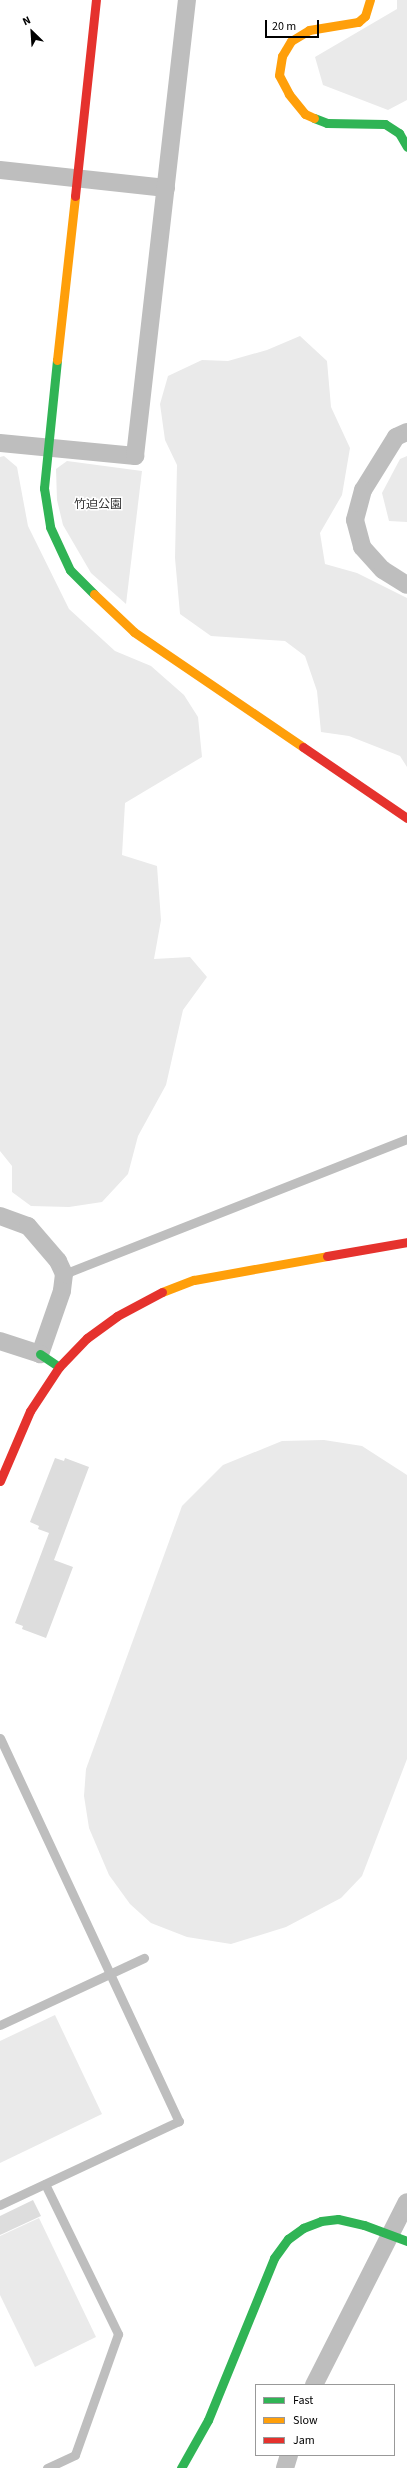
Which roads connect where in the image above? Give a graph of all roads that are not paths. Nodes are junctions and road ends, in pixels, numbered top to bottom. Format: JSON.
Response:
{"nodes":[{"id":1,"x":96,"y":0,"type":"edge"},
{"id":2,"x":187,"y":0,"type":"edge"},
{"id":3,"x":370,"y":0,"type":"edge"},
{"id":4,"x":407,"y":147,"type":"edge"},
{"id":5,"x":0,"y":170,"type":"edge"},
{"id":6,"x":75,"y":178,"type":"junction"},
{"id":7,"x":166,"y":188,"type":"junction"},
{"id":8,"x":407,"y":432,"type":"edge"},
{"id":9,"x":0,"y":443,"type":"edge"},
{"id":10,"x":47,"y":448,"type":"junction"},
{"id":11,"x":407,"y":584,"type":"edge"},
{"id":12,"x":407,"y":818,"type":"edge"},
{"id":13,"x":407,"y":1139,"type":"edge"},
{"id":14,"x":0,"y":1216,"type":"edge"},
{"id":15,"x":407,"y":1242,"type":"edge"},
{"id":16,"x":64,"y":1274,"type":"junction"},
{"id":17,"x":0,"y":1341,"type":"edge"},
{"id":18,"x":40,"y":1354,"type":"junction"},
{"id":19,"x":59,"y":1367,"type":"junction"},
{"id":20,"x":0,"y":1481,"type":"edge"},
{"id":21,"x":0,"y":1738,"type":"edge"},
{"id":22,"x":144,"y":1958,"type":"dead end"},
{"id":23,"x":110,"y":1973,"type":"junction"},
{"id":24,"x":0,"y":2024,"type":"edge"},
{"id":25,"x":45,"y":2184,"type":"junction"},
{"id":26,"x":407,"y":2202,"type":"edge"},
{"id":27,"x":0,"y":2205,"type":"edge"},
{"id":28,"x":389,"y":2235,"type":"junction"},
{"id":29,"x":407,"y":2241,"type":"edge"},
{"id":30,"x":314,"y":2384,"type":"edge"},
{"id":31,"x":289,"y":2456,"type":"edge"},
{"id":32,"x":47,"y":2468,"type":"edge"},
{"id":33,"x":181,"y":2468,"type":"edge"},
{"id":34,"x":285,"y":2468,"type":"edge"}],
"edges":[{"from":1,"to":6,"type":"street"},
{"from":2,"to":7,"type":"street"},
{"from":3,"to":4,"type":"street"},
{"from":5,"to":6,"type":"street"},
{"from":6,"to":7,"type":"street"},
{"from":6,"to":10,"type":"street"},
{"from":7,"to":10,"type":"street"},
{"from":8,"to":11,"type":"street"},
{"from":9,"to":10,"type":"street"},
{"from":10,"to":12,"type":"street"},
{"from":13,"to":16,"type":"lane"},
{"from":14,"to":16,"type":"street"},
{"from":15,"to":19,"type":"street"},
{"from":16,"to":18,"type":"street"},
{"from":17,"to":18,"type":"street"},
{"from":18,"to":19,"type":"street"},
{"from":19,"to":20,"type":"street"},
{"from":21,"to":23,"type":"lane"},
{"from":22,"to":23,"type":"lane"},
{"from":23,"to":24,"type":"lane"},
{"from":23,"to":25,"type":"lane"},
{"from":25,"to":27,"type":"lane"},
{"from":25,"to":32,"type":"lane"},
{"from":26,"to":28,"type":"street"},
{"from":28,"to":29,"type":"street"},
{"from":28,"to":30,"type":"street"},
{"from":28,"to":33,"type":"street"},
{"from":31,"to":34,"type":"street"}]}
